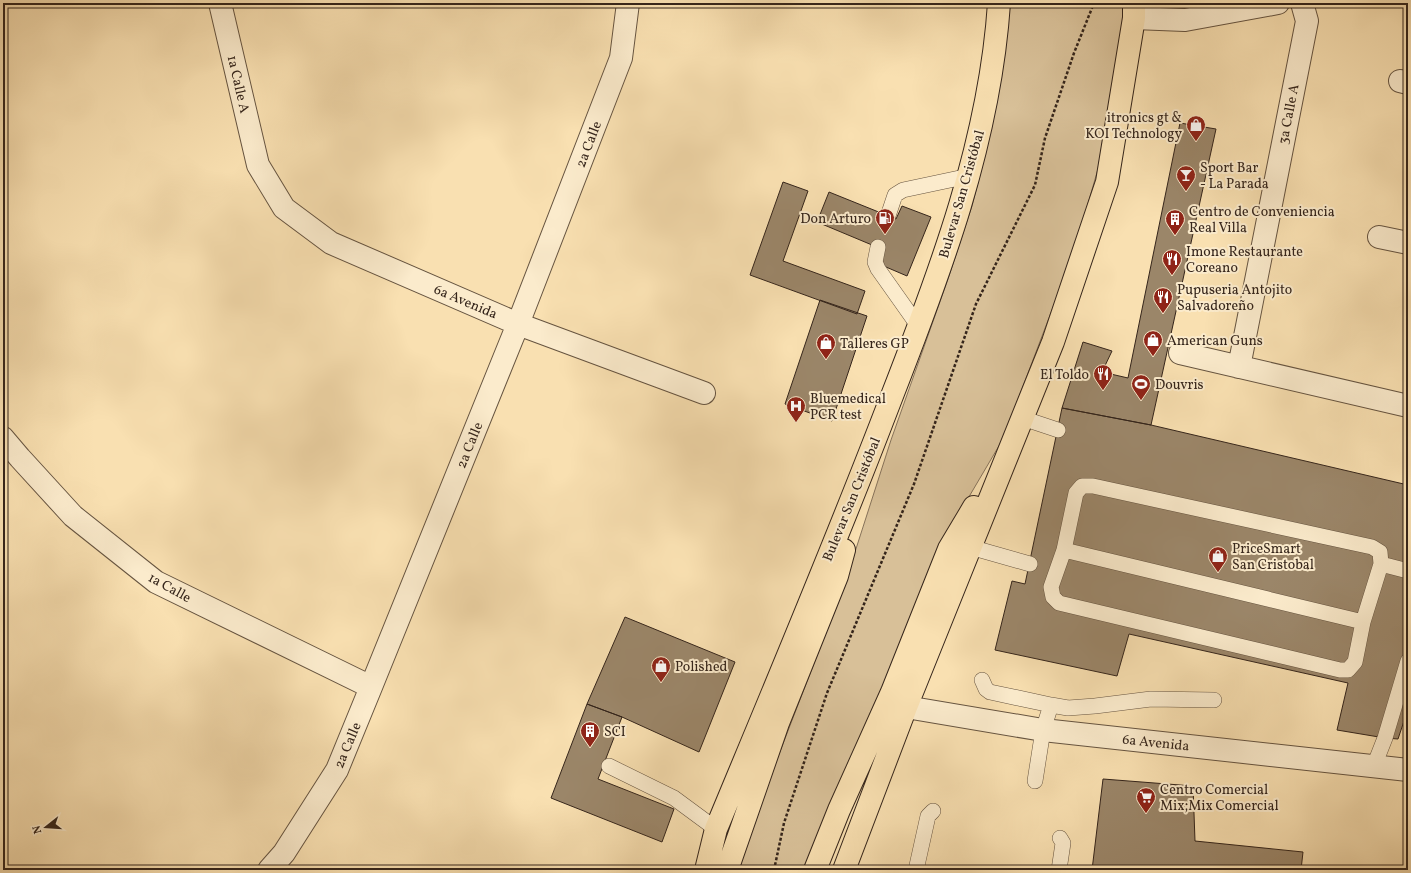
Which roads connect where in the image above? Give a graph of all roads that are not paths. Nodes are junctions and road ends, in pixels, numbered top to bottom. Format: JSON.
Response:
{"nodes":[{"id":1,"x":220,"y":3,"type":"edge"},
{"id":2,"x":628,"y":3,"type":"edge"},
{"id":3,"x":999,"y":3,"type":"edge"},
{"id":4,"x":1278,"y":3,"type":"edge"},
{"id":5,"x":1302,"y":3,"type":"edge"},
{"id":6,"x":1134,"y":10,"type":"edge"},
{"id":7,"x":258,"y":165,"type":"joint"},
{"id":8,"x":969,"y":176,"type":"junction"},
{"id":9,"x":888,"y":216,"type":"dead end"},
{"id":10,"x":1379,"y":237,"type":"dead end"},
{"id":11,"x":1408,"y":243,"type":"edge"},
{"id":12,"x":878,"y":248,"type":"dead end"},
{"id":13,"x":518,"y":324,"type":"junction"},
{"id":14,"x":919,"y":327,"type":"junction"},
{"id":15,"x":1180,"y":353,"type":"dead end"},
{"id":16,"x":1239,"y":366,"type":"junction"},
{"id":17,"x":704,"y":393,"type":"dead end"},
{"id":18,"x":1408,"y":406,"type":"edge"},
{"id":19,"x":1022,"y":418,"type":"junction"},
{"id":20,"x":1058,"y":430,"type":"dead end"},
{"id":21,"x":3,"y":438,"type":"edge"},
{"id":22,"x":1010,"y":449,"type":"junction"},
{"id":23,"x":866,"y":464,"type":"junction"},
{"id":24,"x":970,"y":547,"type":"junction"},
{"id":25,"x":1064,"y":550,"type":"junction"},
{"id":26,"x":1030,"y":564,"type":"dead end"},
{"id":27,"x":1381,"y":564,"type":"junction"},
{"id":28,"x":1408,"y":571,"type":"edge"},
{"id":29,"x":1363,"y":622,"type":"junction"},
{"id":30,"x":1408,"y":661,"type":"edge"},
{"id":31,"x":982,"y":680,"type":"dead end"},
{"id":32,"x":371,"y":687,"type":"junction"},
{"id":33,"x":1214,"y":700,"type":"dead end"},
{"id":34,"x":1051,"y":705,"type":"junction"},
{"id":35,"x":906,"y":707,"type":"junction"},
{"id":36,"x":1043,"y":730,"type":"junction"},
{"id":37,"x":609,"y":766,"type":"dead end"},
{"id":38,"x":1374,"y":766,"type":"junction"},
{"id":39,"x":1408,"y":770,"type":"edge"},
{"id":40,"x":1035,"y":781,"type":"dead end"},
{"id":41,"x":933,"y":811,"type":"dead end"},
{"id":42,"x":716,"y":830,"type":"junction"},
{"id":43,"x":1060,"y":838,"type":"dead end"},
{"id":44,"x":270,"y":870,"type":"edge"},
{"id":45,"x":706,"y":870,"type":"edge"},
{"id":46,"x":726,"y":870,"type":"edge"},
{"id":47,"x":815,"y":870,"type":"edge"},
{"id":48,"x":844,"y":870,"type":"edge"},
{"id":49,"x":916,"y":870,"type":"edge"},
{"id":50,"x":1059,"y":870,"type":"edge"}],
"edges":[{"from":1,"to":7,"type":"street","name":"1a Calle A"},
{"from":2,"to":13,"type":"street","name":"2a Calle"},
{"from":3,"to":8,"type":"main road","name":"Bulevar San Cristóbal"},
{"from":4,"to":6,"type":"street"},
{"from":5,"to":16,"type":"street","name":"3a Calle A"},
{"from":6,"to":19,"type":"main road"},
{"from":7,"to":13,"type":"street","name":"6a Avenida"},
{"from":8,"to":9,"type":"lane"},
{"from":8,"to":14,"type":"main road","name":"Bulevar San Cristóbal"},
{"from":10,"to":11,"type":"street"},
{"from":12,"to":14,"type":"lane"},
{"from":13,"to":17,"type":"street","name":"6a Avenida"},
{"from":13,"to":32,"type":"street","name":"2a Calle"},
{"from":14,"to":23,"type":"main road","name":"Bulevar San Cristóbal"},
{"from":15,"to":16,"type":"street"},
{"from":16,"to":18,"type":"street"},
{"from":19,"to":20,"type":"lane"},
{"from":19,"to":22,"type":"main road"},
{"from":21,"to":32,"type":"street","name":"1a Calle"},
{"from":22,"to":24,"type":"main road"},
{"from":22,"to":47,"type":"main road"},
{"from":23,"to":42,"type":"main road","name":"Bulevar San Cristóbal"},
{"from":23,"to":46,"type":"main road"},
{"from":24,"to":26,"type":"lane"},
{"from":24,"to":35,"type":"main road"},
{"from":25,"to":27,"type":"lane"},
{"from":25,"to":29,"type":"lane"},
{"from":25,"to":29,"type":"lane"},
{"from":27,"to":28,"type":"lane"},
{"from":27,"to":29,"type":"lane"},
{"from":30,"to":38,"type":"lane"},
{"from":31,"to":34,"type":"lane"},
{"from":32,"to":44,"type":"street","name":"2a Calle"},
{"from":33,"to":34,"type":"lane"},
{"from":34,"to":36,"type":"lane"},
{"from":35,"to":36,"type":"street","name":"6a Avenida"},
{"from":35,"to":48,"type":"main road"},
{"from":36,"to":38,"type":"street","name":"6a Avenida"},
{"from":36,"to":40,"type":"lane"},
{"from":37,"to":42,"type":"lane"},
{"from":38,"to":39,"type":"street","name":"6a Avenida"},
{"from":41,"to":49,"type":"lane"},
{"from":42,"to":45,"type":"main road","name":"Bulevar San Cristóbal"},
{"from":43,"to":50,"type":"lane"}]}
